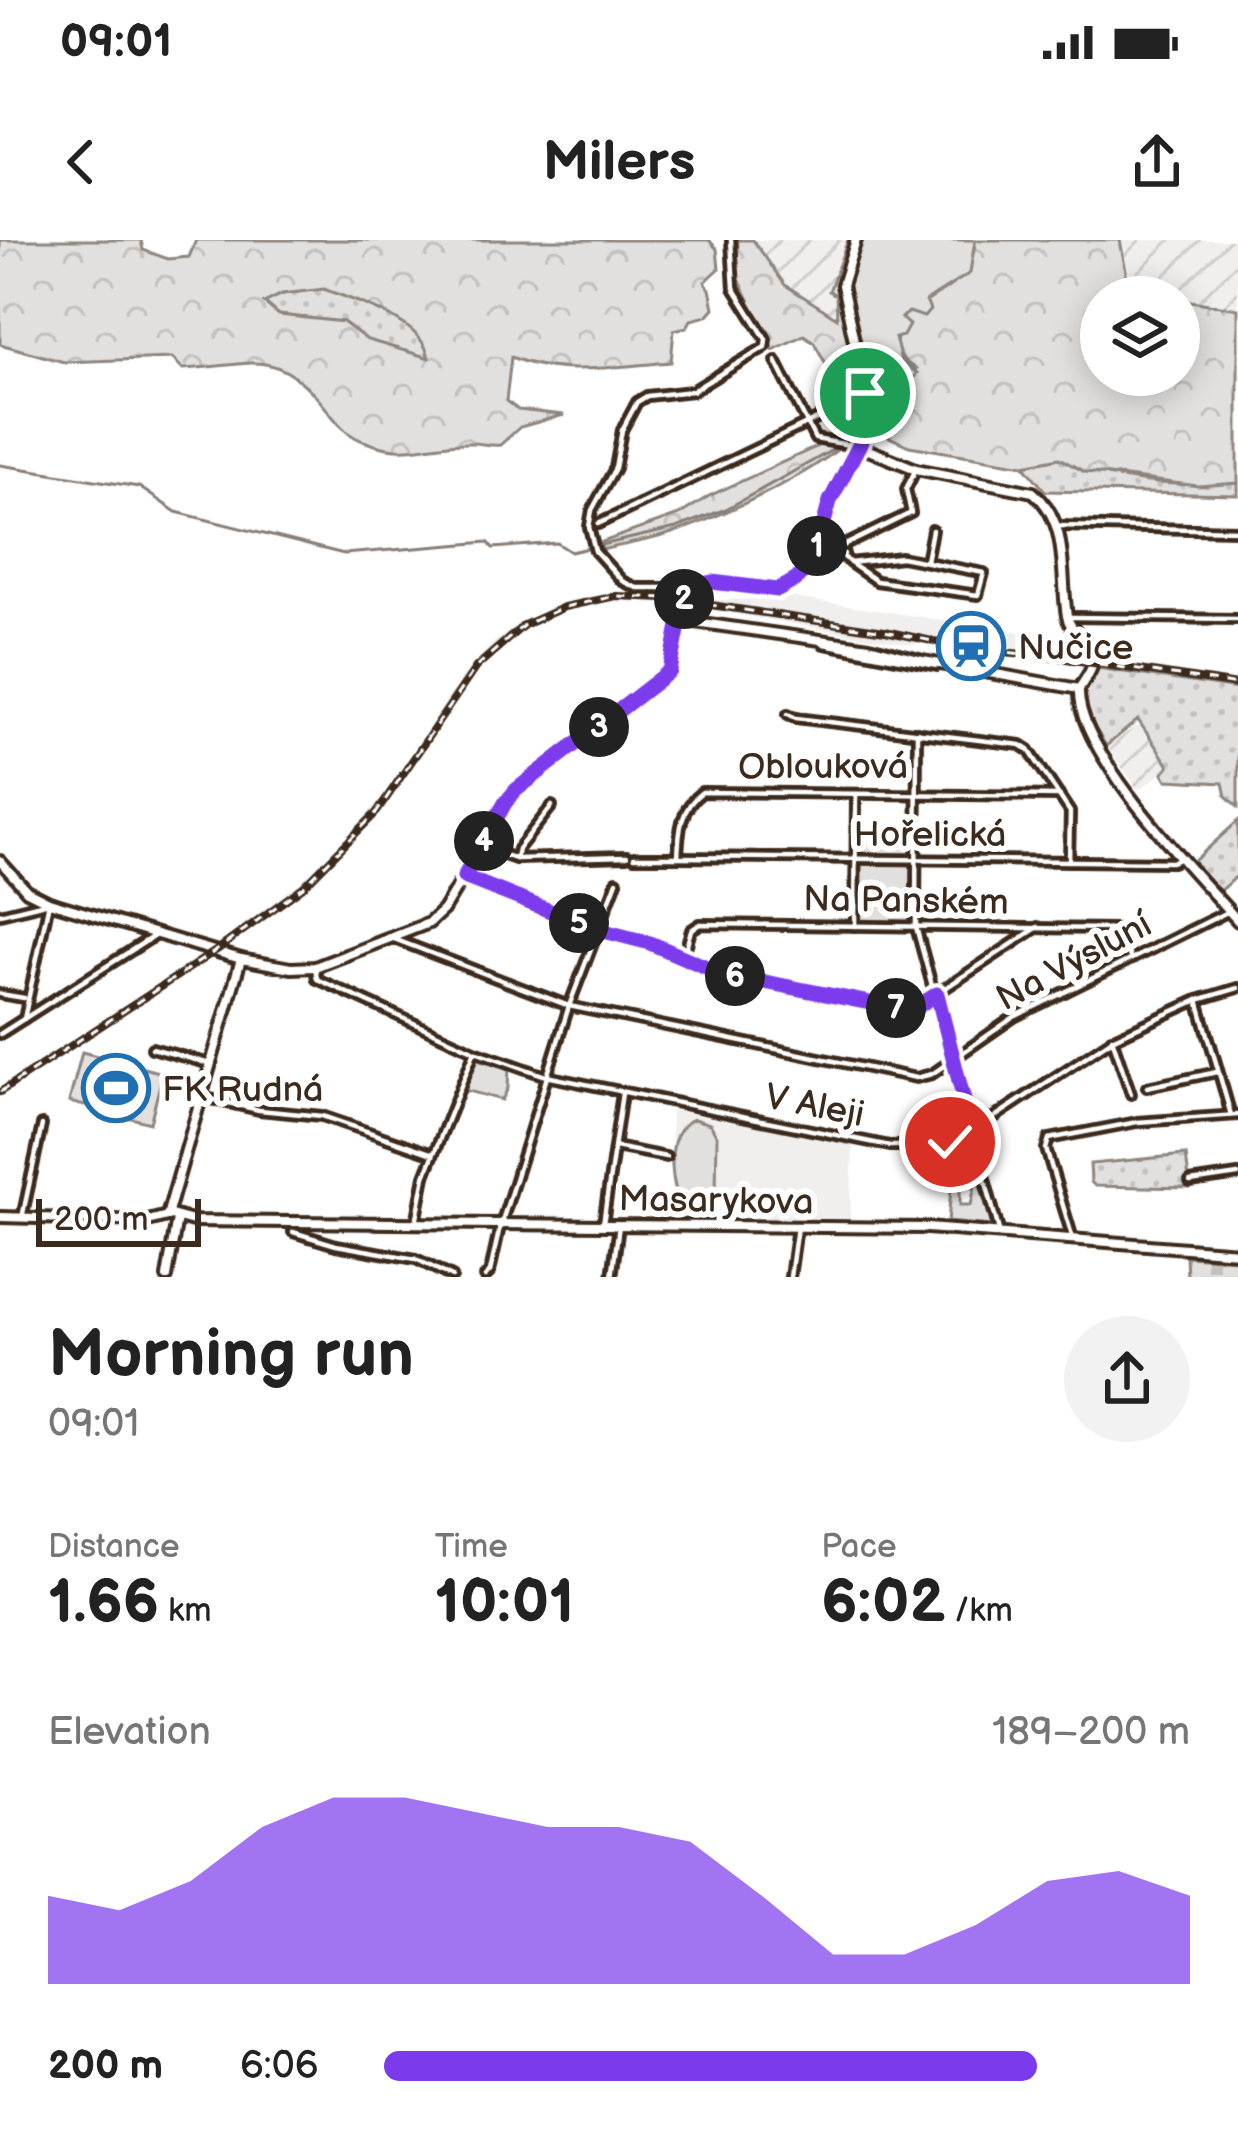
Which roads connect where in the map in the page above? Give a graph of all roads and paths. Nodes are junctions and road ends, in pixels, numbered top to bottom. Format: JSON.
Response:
{"nodes":[{"id":1,"x":731,"y":240,"type":"edge"},
{"id":2,"x":856,"y":240,"type":"edge"},
{"id":3,"x":776,"y":361,"type":"dead end"},
{"id":4,"x":840,"y":408,"type":"dead end"},
{"id":5,"x":806,"y":424,"type":"junction"},
{"id":6,"x":861,"y":447,"type":"junction"},
{"id":7,"x":916,"y":469,"type":"junction"},
{"id":8,"x":598,"y":524,"type":"dead end"},
{"id":9,"x":1055,"y":526,"type":"junction"},
{"id":10,"x":932,"y":530,"type":"dead end"},
{"id":11,"x":1238,"y":530,"type":"edge"},
{"id":12,"x":820,"y":533,"type":"junction"},
{"id":13,"x":842,"y":551,"type":"junction"},
{"id":14,"x":926,"y":561,"type":"junction"},
{"id":15,"x":825,"y":562,"type":"dead end"},
{"id":16,"x":850,"y":563,"type":"junction"},
{"id":17,"x":686,"y":593,"type":"junction"},
{"id":18,"x":1067,"y":618,"type":"junction"},
{"id":19,"x":1238,"y":619,"type":"edge"},
{"id":20,"x":681,"y":620,"type":"junction"},
{"id":21,"x":1079,"y":688,"type":"junction"},
{"id":22,"x":788,"y":714,"type":"dead end"},
{"id":23,"x":917,"y":732,"type":"junction"},
{"id":24,"x":856,"y":792,"type":"junction"},
{"id":25,"x":917,"y":792,"type":"junction"},
{"id":26,"x":1060,"y":796,"type":"junction"},
{"id":27,"x":552,"y":806,"type":"dead end"},
{"id":28,"x":480,"y":848,"type":"junction"},
{"id":29,"x":678,"y":857,"type":"junction"},
{"id":30,"x":1182,"y":858,"type":"junction"},
{"id":31,"x":516,"y":859,"type":"junction"},
{"id":32,"x":854,"y":860,"type":"junction"},
{"id":33,"x":917,"y":860,"type":"junction"},
{"id":34,"x":0,"y":861,"type":"edge"},
{"id":35,"x":1069,"y":861,"type":"junction"},
{"id":36,"x":464,"y":877,"type":"junction"},
{"id":37,"x":617,"y":881,"type":"dead end"},
{"id":38,"x":49,"y":902,"type":"junction"},
{"id":39,"x":1229,"y":911,"type":"junction"},
{"id":40,"x":0,"y":914,"type":"edge"},
{"id":41,"x":1238,"y":921,"type":"edge"},
{"id":42,"x":855,"y":926,"type":"junction"},
{"id":43,"x":1038,"y":927,"type":"junction"},
{"id":44,"x":916,"y":928,"type":"junction"},
{"id":45,"x":596,"y":929,"type":"junction"},
{"id":46,"x":158,"y":932,"type":"junction"},
{"id":47,"x":394,"y":939,"type":"junction"},
{"id":48,"x":684,"y":956,"type":"junction"},
{"id":49,"x":1130,"y":957,"type":"junction"},
{"id":50,"x":241,"y":959,"type":"junction"},
{"id":51,"x":315,"y":967,"type":"junction"},
{"id":52,"x":1238,"y":988,"type":"edge"},
{"id":53,"x":0,"y":994,"type":"edge"},
{"id":54,"x":937,"y":994,"type":"junction"},
{"id":55,"x":26,"y":999,"type":"junction"},
{"id":56,"x":1198,"y":1000,"type":"junction"},
{"id":57,"x":569,"y":1006,"type":"junction"},
{"id":58,"x":24,"y":1019,"type":"junction"},
{"id":59,"x":0,"y":1034,"type":"edge"},
{"id":60,"x":1112,"y":1039,"type":"junction"},
{"id":61,"x":152,"y":1048,"type":"dead end"},
{"id":62,"x":475,"y":1051,"type":"junction"},
{"id":63,"x":954,"y":1060,"type":"junction"},
{"id":64,"x":211,"y":1065,"type":"junction"},
{"id":65,"x":1219,"y":1071,"type":"junction"},
{"id":66,"x":546,"y":1076,"type":"junction"},
{"id":67,"x":1147,"y":1087,"type":"dead end"},
{"id":68,"x":622,"y":1093,"type":"junction"},
{"id":69,"x":1131,"y":1094,"type":"dead end"},
{"id":70,"x":202,"y":1097,"type":"junction"},
{"id":71,"x":1234,"y":1115,"type":"edge"},
{"id":72,"x":42,"y":1125,"type":"dead end"},
{"id":73,"x":972,"y":1132,"type":"junction"},
{"id":74,"x":615,"y":1147,"type":"junction"},
{"id":75,"x":433,"y":1154,"type":"junction"},
{"id":76,"x":666,"y":1156,"type":"dead end"},
{"id":77,"x":1238,"y":1175,"type":"edge"},
{"id":78,"x":1190,"y":1182,"type":"dead end"},
{"id":79,"x":0,"y":1217,"type":"edge"},
{"id":80,"x":22,"y":1218,"type":"junction"},
{"id":81,"x":306,"y":1221,"type":"junction"},
{"id":82,"x":416,"y":1222,"type":"junction"},
{"id":83,"x":171,"y":1223,"type":"junction"},
{"id":84,"x":501,"y":1224,"type":"junction"},
{"id":85,"x":603,"y":1225,"type":"junction"},
{"id":86,"x":619,"y":1225,"type":"junction"},
{"id":87,"x":796,"y":1227,"type":"junction"},
{"id":88,"x":293,"y":1232,"type":"dead end"},
{"id":89,"x":1000,"y":1234,"type":"junction"},
{"id":90,"x":306,"y":1235,"type":"junction"},
{"id":91,"x":1072,"y":1239,"type":"junction"},
{"id":92,"x":1238,"y":1252,"type":"edge"},
{"id":93,"x":167,"y":1277,"type":"edge"},
{"id":94,"x":452,"y":1277,"type":"edge"},
{"id":95,"x":485,"y":1277,"type":"edge"},
{"id":96,"x":612,"y":1277,"type":"edge"},
{"id":97,"x":790,"y":1277,"type":"edge"}],
"edges":[{"from":1,"to":17,"type":"street"},
{"from":2,"to":6,"type":"main road"},
{"from":3,"to":5,"type":"street"},
{"from":4,"to":5,"type":"street"},
{"from":5,"to":6,"type":"street"},
{"from":5,"to":8,"type":"street"},
{"from":6,"to":7,"type":"main road"},
{"from":6,"to":12,"type":"main road"},
{"from":7,"to":9,"type":"main road"},
{"from":7,"to":13,"type":"street"},
{"from":9,"to":11,"type":"street"},
{"from":9,"to":18,"type":"main road"},
{"from":10,"to":14,"type":"street"},
{"from":12,"to":13,"type":"street"},
{"from":12,"to":17,"type":"main road"},
{"from":13,"to":15,"type":"street"},
{"from":13,"to":16,"type":"street"},
{"from":14,"to":16,"type":"street"},
{"from":14,"to":16,"type":"street"},
{"from":17,"to":20,"type":"main road"},
{"from":18,"to":19,"type":"street"},
{"from":18,"to":21,"type":"main road"},
{"from":20,"to":21,"type":"main road"},
{"from":20,"to":28,"type":"main road"},
{"from":21,"to":30,"type":"main road"},
{"from":22,"to":23,"type":"street"},
{"from":23,"to":25,"type":"street"},
{"from":23,"to":26,"type":"street"},
{"from":24,"to":25,"type":"street","name":"Oblouková"},
{"from":24,"to":29,"type":"street","name":"Oblouková"},
{"from":24,"to":32,"type":"street"},
{"from":25,"to":26,"type":"street","name":"Oblouková"},
{"from":25,"to":33,"type":"street"},
{"from":26,"to":35,"type":"street"},
{"from":27,"to":31,"type":"street"},
{"from":28,"to":31,"type":"street"},
{"from":28,"to":36,"type":"main road"},
{"from":29,"to":31,"type":"street"},
{"from":29,"to":32,"type":"street","name":"Hořelická"},
{"from":30,"to":35,"type":"street","name":"Hořelická"},
{"from":30,"to":39,"type":"main road"},
{"from":32,"to":33,"type":"street","name":"Hořelická"},
{"from":32,"to":42,"type":"street"},
{"from":33,"to":35,"type":"street","name":"Hořelická"},
{"from":33,"to":44,"type":"street"},
{"from":34,"to":38,"type":"main road"},
{"from":36,"to":45,"type":"street"},
{"from":36,"to":47,"type":"main road"},
{"from":37,"to":45,"type":"street"},
{"from":38,"to":40,"type":"street"},
{"from":38,"to":46,"type":"main road"},
{"from":38,"to":55,"type":"street"},
{"from":39,"to":41,"type":"main road"},
{"from":39,"to":49,"type":"street","name":"Na Výsluní"},
{"from":42,"to":44,"type":"street","name":"Na Panském"},
{"from":42,"to":48,"type":"street","name":"Na Panském"},
{"from":43,"to":44,"type":"street","name":"Na Panském"},
{"from":43,"to":49,"type":"street","name":"Na Panském"},
{"from":43,"to":54,"type":"street"},
{"from":44,"to":54,"type":"street"},
{"from":45,"to":48,"type":"street"},
{"from":45,"to":57,"type":"street"},
{"from":46,"to":50,"type":"main road"},
{"from":46,"to":58,"type":"street"},
{"from":47,"to":51,"type":"main road"},
{"from":47,"to":57,"type":"street","name":"Na Výsluní"},
{"from":48,"to":54,"type":"street"},
{"from":49,"to":63,"type":"street","name":"Na Výsluní"},
{"from":50,"to":51,"type":"main road"},
{"from":50,"to":64,"type":"main road"},
{"from":51,"to":62,"type":"street","name":"V Aleji"},
{"from":52,"to":56,"type":"street","name":"V Aleji"},
{"from":53,"to":55,"type":"street"},
{"from":54,"to":63,"type":"street"},
{"from":55,"to":58,"type":"street"},
{"from":56,"to":60,"type":"street","name":"V Aleji"},
{"from":56,"to":65,"type":"street"},
{"from":57,"to":63,"type":"street","name":"Na Výsluní"},
{"from":57,"to":66,"type":"street"},
{"from":58,"to":59,"type":"street"},
{"from":60,"to":69,"type":"street"},
{"from":60,"to":73,"type":"street","name":"V Aleji"},
{"from":61,"to":64,"type":"street"},
{"from":62,"to":66,"type":"street","name":"V Aleji"},
{"from":62,"to":75,"type":"street"},
{"from":63,"to":73,"type":"street"},
{"from":64,"to":70,"type":"main road"},
{"from":65,"to":67,"type":"street"},
{"from":65,"to":71,"type":"street"},
{"from":66,"to":68,"type":"street","name":"V Aleji"},
{"from":66,"to":84,"type":"street"},
{"from":68,"to":73,"type":"street","name":"V Aleji"},
{"from":68,"to":74,"type":"street"},
{"from":70,"to":75,"type":"street"},
{"from":70,"to":83,"type":"main road"},
{"from":71,"to":91,"type":"street"},
{"from":72,"to":80,"type":"street"},
{"from":73,"to":89,"type":"street"},
{"from":74,"to":76,"type":"street"},
{"from":74,"to":85,"type":"street"},
{"from":75,"to":82,"type":"street"},
{"from":77,"to":78,"type":"street"},
{"from":79,"to":80,"type":"main road"},
{"from":80,"to":83,"type":"main road"},
{"from":81,"to":82,"type":"main road","name":"Masarykova"},
{"from":81,"to":83,"type":"main road","name":"Masarykova"},
{"from":81,"to":90,"type":"street"},
{"from":82,"to":84,"type":"main road","name":"Masarykova"},
{"from":83,"to":93,"type":"main road"},
{"from":84,"to":85,"type":"main road","name":"Masarykova"},
{"from":84,"to":95,"type":"street"},
{"from":85,"to":86,"type":"main road","name":"Masarykova"},
{"from":86,"to":87,"type":"main road","name":"Masarykova"},
{"from":86,"to":96,"type":"street"},
{"from":87,"to":89,"type":"main road","name":"Masarykova"},
{"from":87,"to":97,"type":"street"},
{"from":88,"to":90,"type":"street"},
{"from":89,"to":91,"type":"main road","name":"Masarykova"},
{"from":90,"to":94,"type":"street"},
{"from":91,"to":92,"type":"main road","name":"Masarykova"}]}
